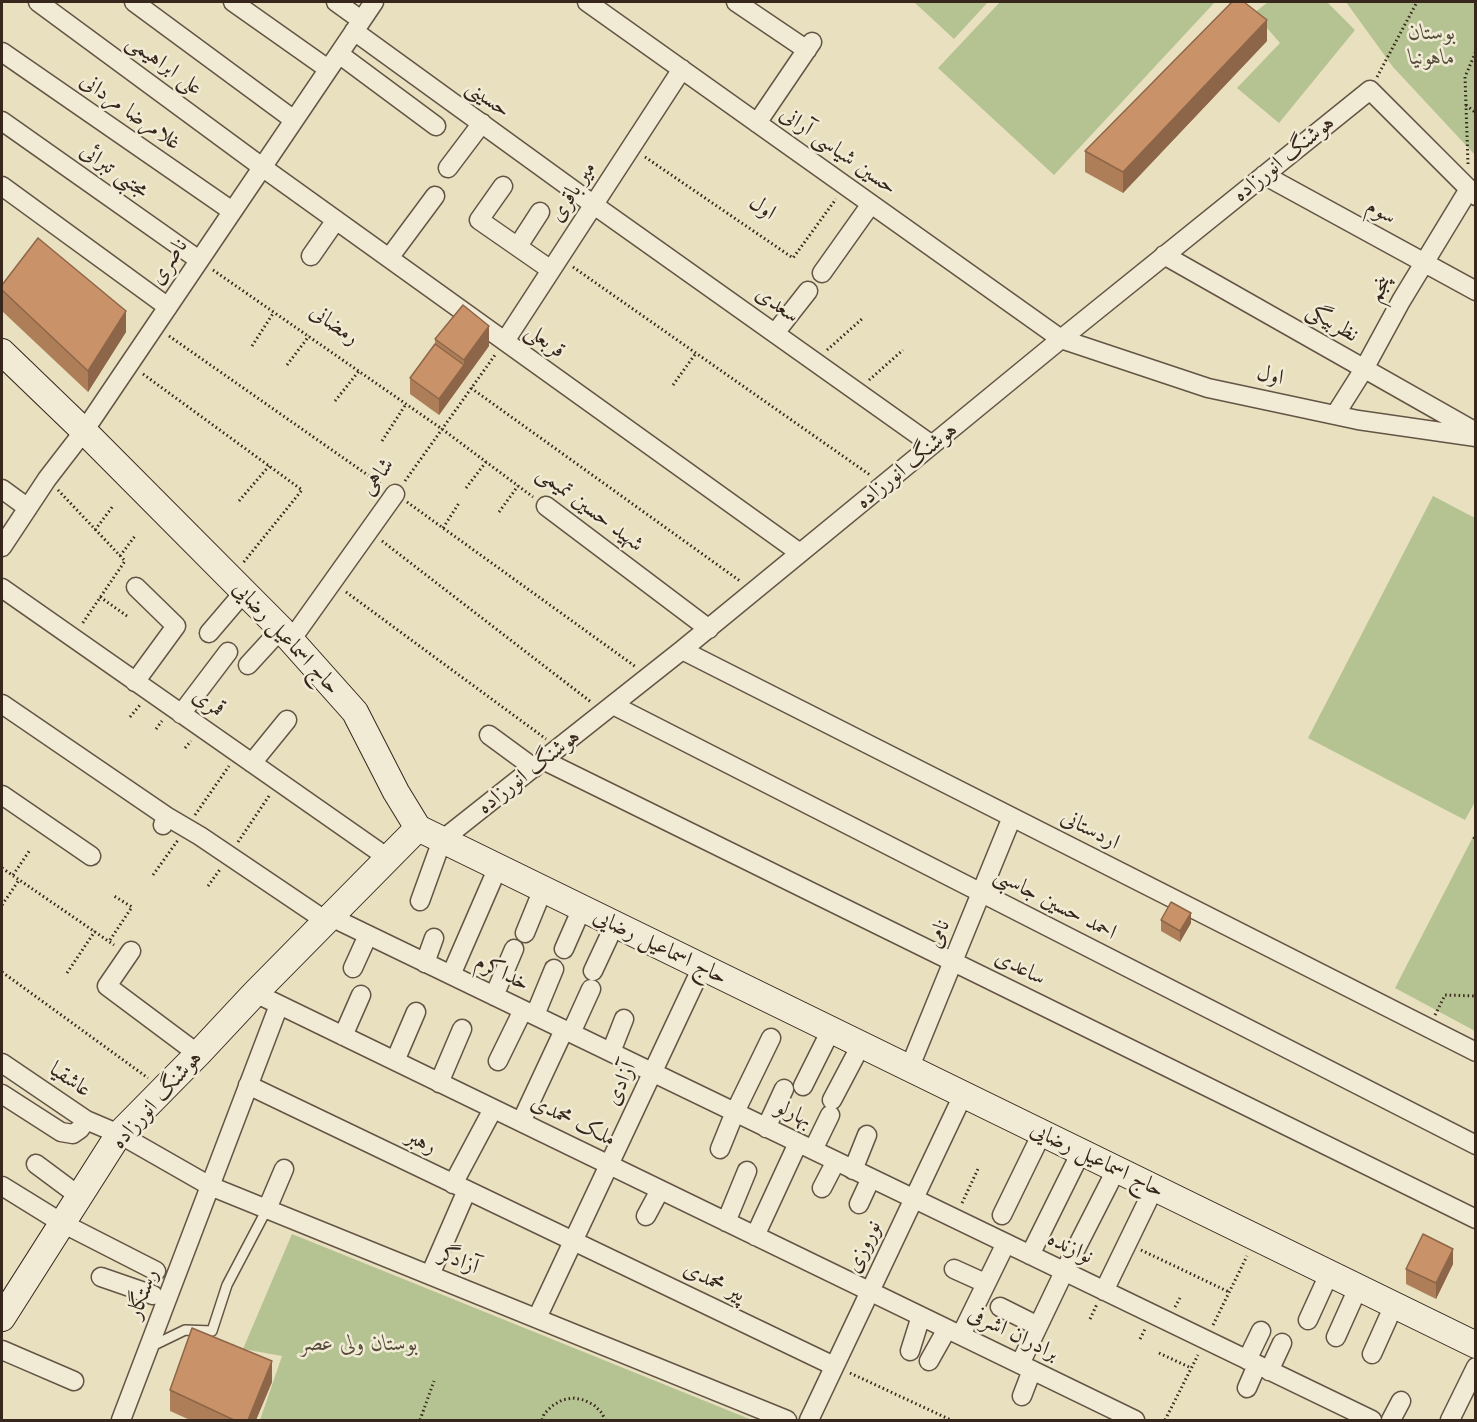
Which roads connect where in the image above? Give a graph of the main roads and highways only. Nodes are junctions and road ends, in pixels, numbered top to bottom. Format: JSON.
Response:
{"nodes":[{"id":1,"x":4,"y":359,"type":"edge"},
{"id":2,"x":418,"y":828,"type":"junction"},
{"id":3,"x":5,"y":1304,"type":"edge"},
{"id":4,"x":1476,"y":1345,"type":"edge"}],
"edges":[{"from":1,"to":2,"type":"main road","name":"حاج اسماعیل رضایی"},
{"from":2,"to":3,"type":"main road","name":"هوشنگ انورزاده"},
{"from":2,"to":4,"type":"main road","name":"حاج اسماعیل رضایی"}]}
